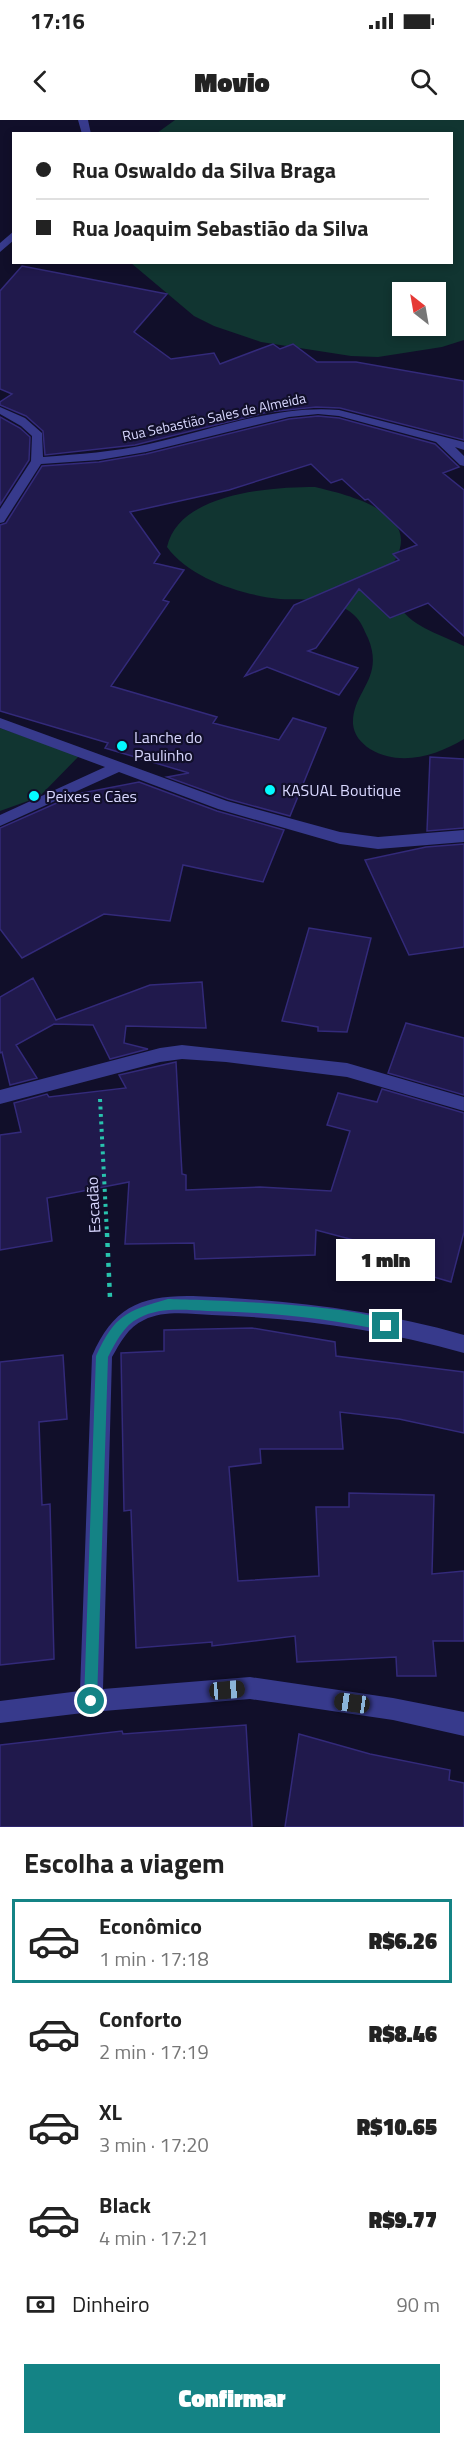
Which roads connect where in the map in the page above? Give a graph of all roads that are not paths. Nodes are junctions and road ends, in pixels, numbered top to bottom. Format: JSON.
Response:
{"nodes":[{"id":1,"x":12,"y":236,"type":"edge"},
{"id":2,"x":0,"y":249,"type":"edge"},
{"id":3,"x":0,"y":410,"type":"edge"},
{"id":4,"x":441,"y":441,"type":"junction"},
{"id":5,"x":464,"y":446,"type":"edge"},
{"id":6,"x":38,"y":461,"type":"junction"},
{"id":7,"x":464,"y":462,"type":"edge"},
{"id":8,"x":0,"y":519,"type":"edge"},
{"id":9,"x":0,"y":723,"type":"edge"},
{"id":10,"x":116,"y":768,"type":"junction"},
{"id":11,"x":0,"y":821,"type":"edge"},
{"id":12,"x":464,"y":836,"type":"edge"},
{"id":13,"x":0,"y":1097,"type":"edge"},
{"id":14,"x":464,"y":1104,"type":"edge"},
{"id":15,"x":464,"y":1344,"type":"edge"},
{"id":16,"x":91,"y":1701,"type":"junction"},
{"id":17,"x":0,"y":1712,"type":"edge"},
{"id":18,"x":464,"y":1724,"type":"edge"}],
"edges":[{"from":1,"to":2,"type":"street"},
{"from":3,"to":6,"type":"street"},
{"from":4,"to":5,"type":"street","name":"Rua Sebastião Sales de Almeida"},
{"from":4,"to":6,"type":"street","name":"Rua Sebastião Sales de Almeida"},
{"from":4,"to":7,"type":"street"},
{"from":6,"to":8,"type":"street"},
{"from":9,"to":10,"type":"street"},
{"from":10,"to":11,"type":"street"},
{"from":10,"to":12,"type":"street"},
{"from":13,"to":14,"type":"street"},
{"from":15,"to":16,"type":"street"},
{"from":16,"to":17,"type":"street"},
{"from":16,"to":18,"type":"street"}]}
